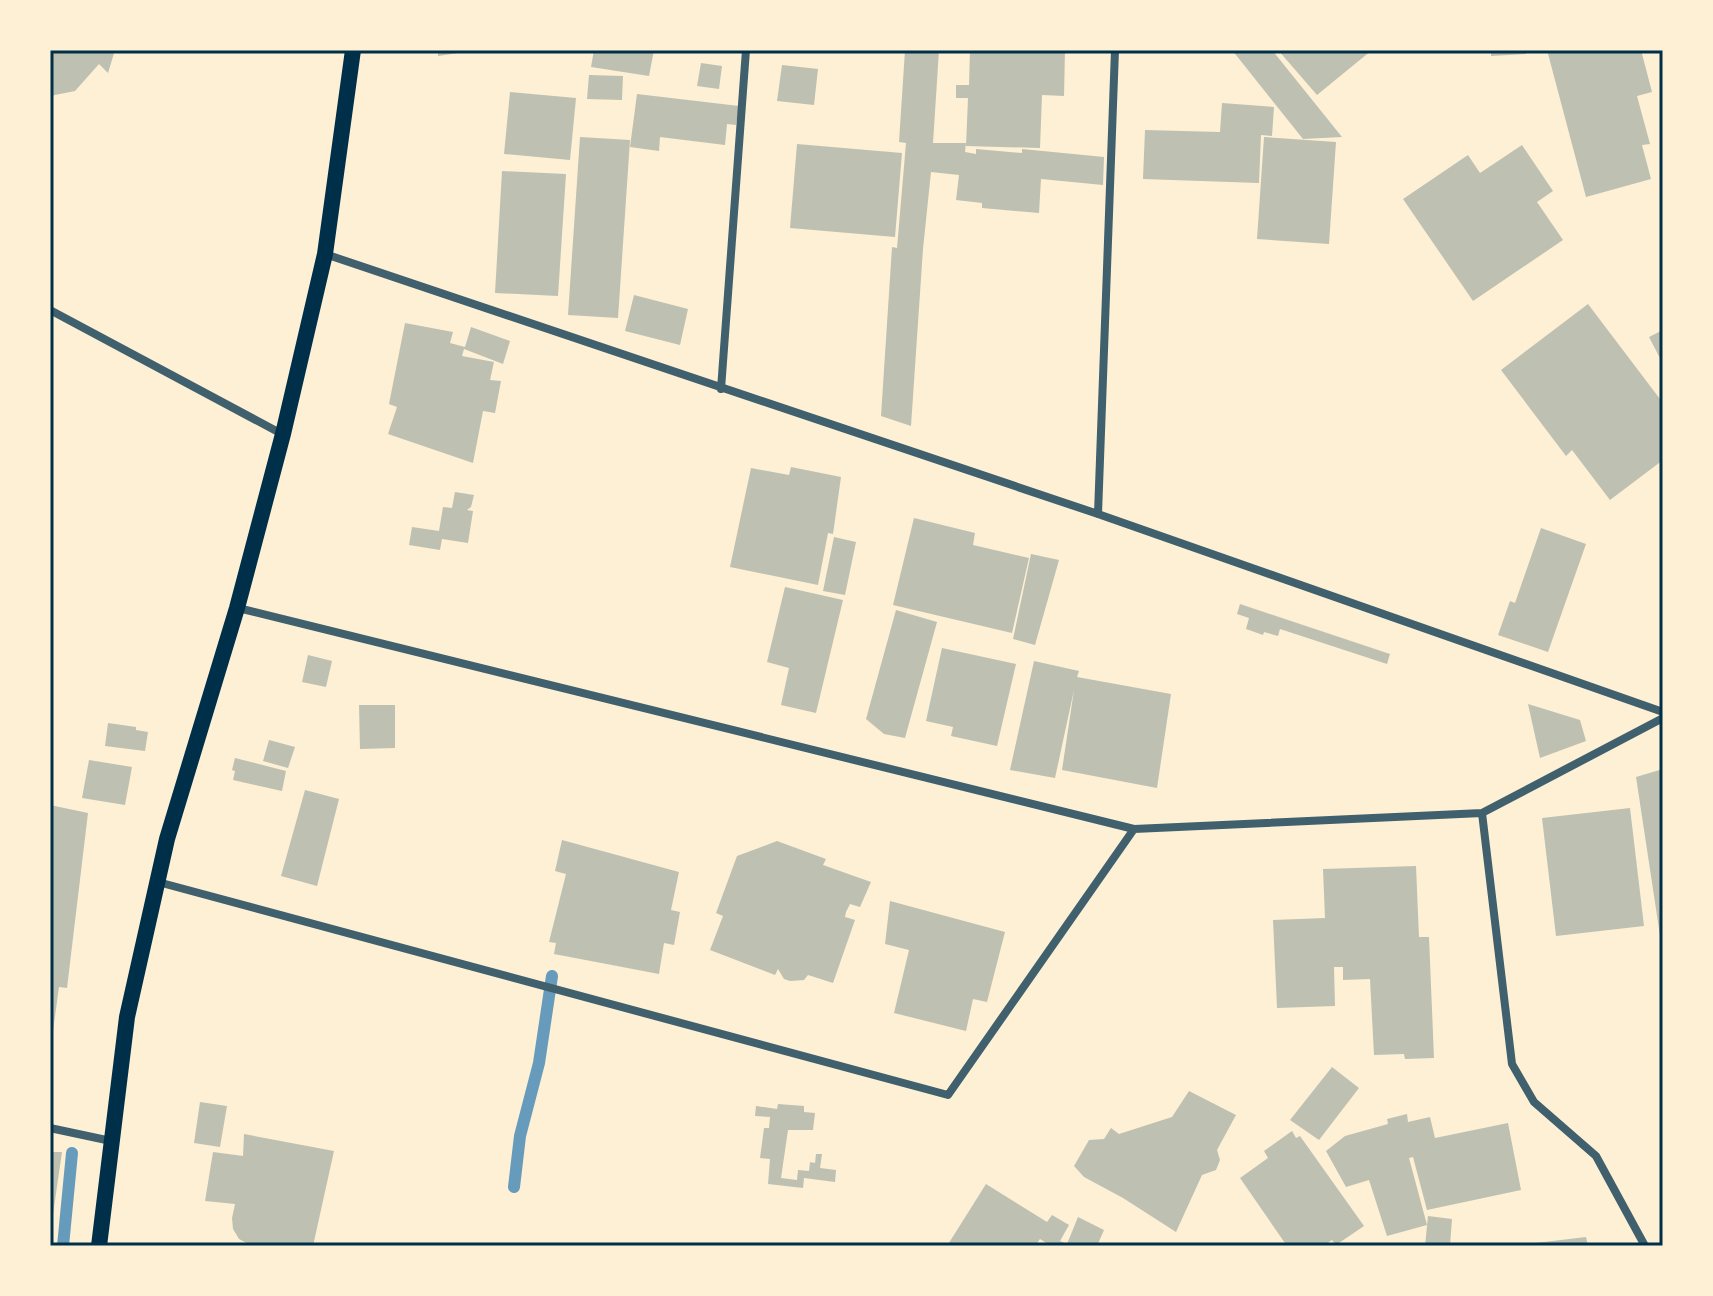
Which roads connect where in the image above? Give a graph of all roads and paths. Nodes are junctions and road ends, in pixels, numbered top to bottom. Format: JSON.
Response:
{"nodes":[{"id":1,"x":353,"y":50,"type":"edge"},
{"id":2,"x":746,"y":50,"type":"edge"},
{"id":3,"x":1115,"y":50,"type":"edge"},
{"id":4,"x":325,"y":254,"type":"junction"},
{"id":5,"x":50,"y":310,"type":"edge"},
{"id":6,"x":721,"y":389,"type":"junction"},
{"id":7,"x":283,"y":434,"type":"junction"},
{"id":8,"x":1098,"y":514,"type":"junction"},
{"id":9,"x":237,"y":608,"type":"junction"},
{"id":10,"x":1663,"y":715,"type":"edge"},
{"id":11,"x":1482,"y":813,"type":"junction"},
{"id":12,"x":1134,"y":829,"type":"junction"},
{"id":13,"x":158,"y":882,"type":"junction"},
{"id":14,"x":50,"y":1128,"type":"edge"},
{"id":15,"x":111,"y":1141,"type":"junction"},
{"id":16,"x":99,"y":1246,"type":"edge"},
{"id":17,"x":1645,"y":1246,"type":"edge"}],
"edges":[{"from":1,"to":4,"type":"main road"},
{"from":2,"to":6,"type":"street"},
{"from":3,"to":8,"type":"street"},
{"from":4,"to":6,"type":"street"},
{"from":4,"to":7,"type":"main road"},
{"from":5,"to":7,"type":"street"},
{"from":6,"to":8,"type":"street"},
{"from":7,"to":9,"type":"main road"},
{"from":8,"to":10,"type":"street"},
{"from":9,"to":12,"type":"street"},
{"from":9,"to":13,"type":"main road"},
{"from":10,"to":11,"type":"street"},
{"from":11,"to":12,"type":"street"},
{"from":11,"to":17,"type":"street"},
{"from":12,"to":13,"type":"street"},
{"from":13,"to":15,"type":"main road"},
{"from":14,"to":15,"type":"street"},
{"from":15,"to":16,"type":"main road"}]}
